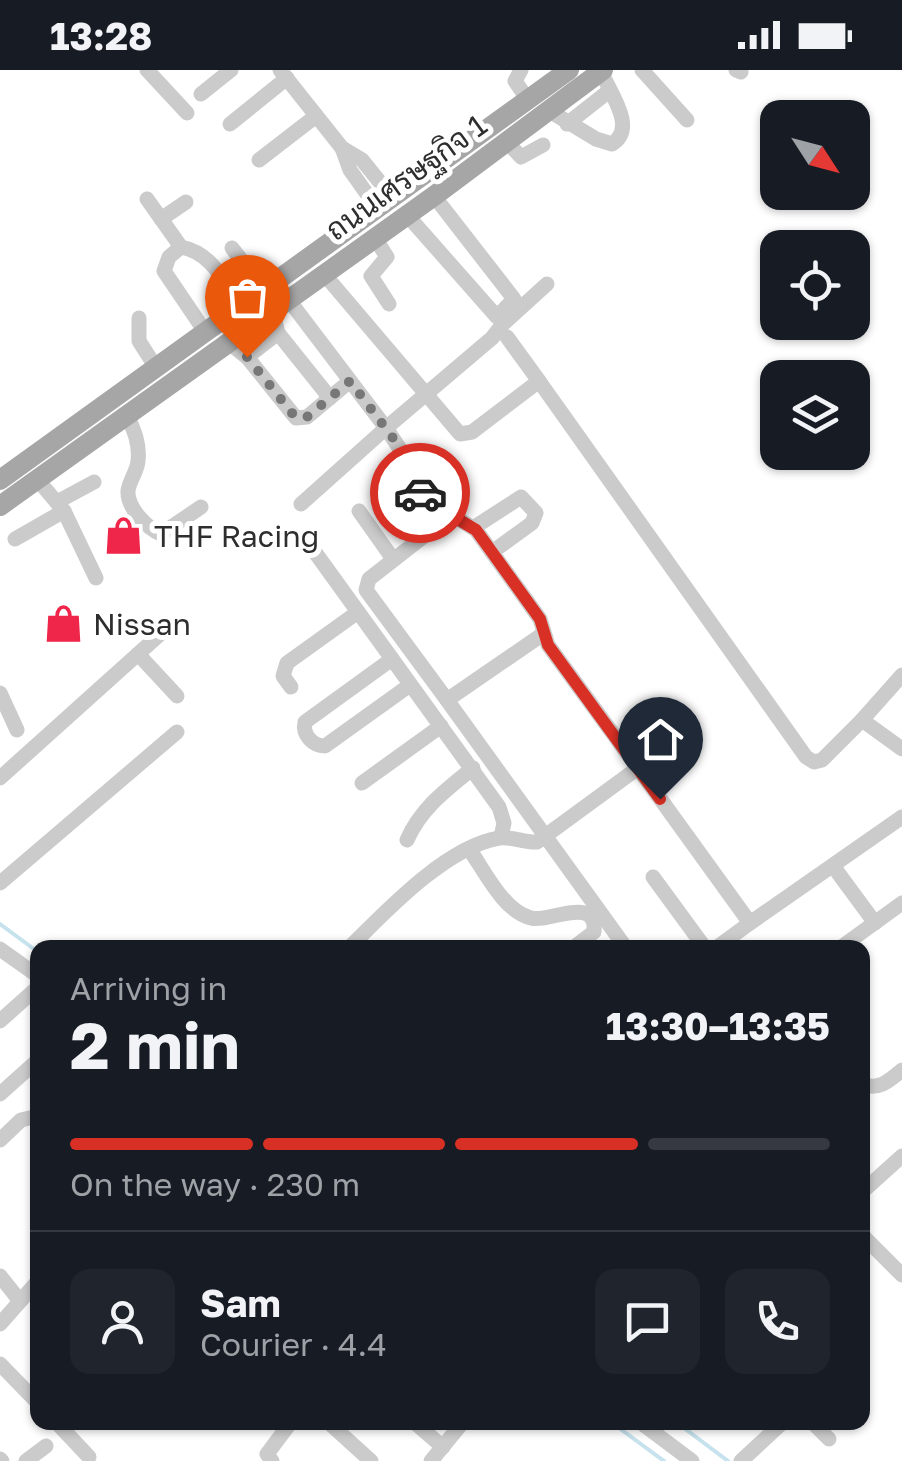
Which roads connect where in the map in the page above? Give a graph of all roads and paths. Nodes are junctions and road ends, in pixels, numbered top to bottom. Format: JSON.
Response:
{"nodes":[{"id":1,"x":147,"y":70,"type":"edge"},
{"id":2,"x":231,"y":70,"type":"edge"},
{"id":3,"x":521,"y":70,"type":"edge"},
{"id":4,"x":569,"y":70,"type":"edge"},
{"id":5,"x":642,"y":70,"type":"edge"},
{"id":6,"x":283,"y":74,"type":"edge"},
{"id":7,"x":604,"y":77,"type":"edge"},
{"id":8,"x":201,"y":94,"type":"dead end"},
{"id":9,"x":528,"y":100,"type":"junction"},
{"id":10,"x":548,"y":110,"type":"junction"},
{"id":11,"x":186,"y":113,"type":"dead end"},
{"id":12,"x":316,"y":116,"type":"junction"},
{"id":13,"x":687,"y":120,"type":"dead end"},
{"id":14,"x":230,"y":124,"type":"dead end"},
{"id":15,"x":568,"y":124,"type":"junction"},
{"id":16,"x":506,"y":142,"type":"junction"},
{"id":17,"x":543,"y":145,"type":"dead end"},
{"id":18,"x":258,"y":160,"type":"dead end"},
{"id":19,"x":434,"y":196,"type":"junction"},
{"id":20,"x":147,"y":198,"type":"dead end"},
{"id":21,"x":186,"y":202,"type":"dead end"},
{"id":22,"x":385,"y":202,"type":"junction"},
{"id":23,"x":407,"y":215,"type":"junction"},
{"id":24,"x":161,"y":218,"type":"junction"},
{"id":25,"x":375,"y":238,"type":"junction"},
{"id":26,"x":181,"y":247,"type":"junction"},
{"id":27,"x":232,"y":248,"type":"dead end"},
{"id":28,"x":324,"y":274,"type":"junction"},
{"id":29,"x":547,"y":284,"type":"dead end"},
{"id":30,"x":263,"y":288,"type":"junction"},
{"id":31,"x":240,"y":304,"type":"junction"},
{"id":32,"x":389,"y":304,"type":"dead end"},
{"id":33,"x":280,"y":305,"type":"junction"},
{"id":34,"x":138,"y":318,"type":"dead end"},
{"id":35,"x":502,"y":326,"type":"junction"},
{"id":36,"x":204,"y":330,"type":"junction"},
{"id":37,"x":278,"y":333,"type":"junction"},
{"id":38,"x":228,"y":342,"type":"junction"},
{"id":39,"x":247,"y":357,"type":"junction"},
{"id":40,"x":156,"y":366,"type":"junction"},
{"id":41,"x":350,"y":381,"type":"junction"},
{"id":42,"x":538,"y":381,"type":"junction"},
{"id":43,"x":424,"y":396,"type":"junction"},
{"id":44,"x":330,"y":398,"type":"junction"},
{"id":45,"x":127,"y":415,"type":"junction"},
{"id":46,"x":386,"y":428,"type":"junction"},
{"id":47,"x":37,"y":479,"type":"junction"},
{"id":48,"x":0,"y":480,"type":"edge"},
{"id":49,"x":94,"y":482,"type":"dead end"},
{"id":50,"x":301,"y":504,"type":"dead end"},
{"id":51,"x":0,"y":506,"type":"edge"},
{"id":52,"x":61,"y":506,"type":"junction"},
{"id":53,"x":200,"y":507,"type":"dead end"},
{"id":54,"x":359,"y":511,"type":"dead end"},
{"id":55,"x":442,"y":522,"type":"junction"},
{"id":56,"x":473,"y":528,"type":"junction"},
{"id":57,"x":304,"y":537,"type":"dead end"},
{"id":58,"x":15,"y":539,"type":"dead end"},
{"id":59,"x":492,"y":552,"type":"junction"},
{"id":60,"x":393,"y":559,"type":"junction"},
{"id":61,"x":96,"y":578,"type":"dead end"},
{"id":62,"x":358,"y":612,"type":"junction"},
{"id":63,"x":168,"y":626,"type":"dead end"},
{"id":64,"x":543,"y":634,"type":"junction"},
{"id":65,"x":138,"y":654,"type":"junction"},
{"id":66,"x":392,"y":659,"type":"junction"},
{"id":67,"x":902,"y":675,"type":"edge"},
{"id":68,"x":410,"y":685,"type":"junction"},
{"id":69,"x":291,"y":688,"type":"dead end"},
{"id":70,"x":0,"y":694,"type":"edge"},
{"id":71,"x":177,"y":696,"type":"dead end"},
{"id":72,"x":447,"y":700,"type":"junction"},
{"id":73,"x":862,"y":720,"type":"junction"},
{"id":74,"x":441,"y":726,"type":"junction"},
{"id":75,"x":18,"y":730,"type":"dead end"},
{"id":76,"x":178,"y":732,"type":"dead end"},
{"id":77,"x":902,"y":749,"type":"edge"},
{"id":78,"x":472,"y":768,"type":"junction"},
{"id":79,"x":638,"y":768,"type":"junction"},
{"id":80,"x":0,"y":778,"type":"edge"},
{"id":81,"x":362,"y":783,"type":"dead end"},
{"id":82,"x":902,"y":817,"type":"edge"},
{"id":83,"x":501,"y":837,"type":"junction"},
{"id":84,"x":544,"y":838,"type":"junction"},
{"id":85,"x":408,"y":840,"type":"dead end"},
{"id":86,"x":469,"y":849,"type":"junction"},
{"id":87,"x":833,"y":866,"type":"junction"},
{"id":88,"x":653,"y":877,"type":"dead end"},
{"id":89,"x":0,"y":883,"type":"edge"},
{"id":90,"x":902,"y":903,"type":"edge"},
{"id":91,"x":750,"y":923,"type":"junction"},
{"id":92,"x":875,"y":923,"type":"junction"},
{"id":93,"x":357,"y":940,"type":"edge"},
{"id":94,"x":584,"y":940,"type":"edge"},
{"id":95,"x":620,"y":940,"type":"edge"},
{"id":96,"x":699,"y":940,"type":"edge"},
{"id":97,"x":727,"y":940,"type":"edge"},
{"id":98,"x":851,"y":940,"type":"edge"},
{"id":99,"x":0,"y":948,"type":"edge"},
{"id":100,"x":30,"y":970,"type":"edge"},
{"id":101,"x":30,"y":995,"type":"edge"},
{"id":102,"x":0,"y":1021,"type":"edge"},
{"id":103,"x":30,"y":1067,"type":"edge"},
{"id":104,"x":902,"y":1070,"type":"edge"},
{"id":105,"x":870,"y":1087,"type":"edge"},
{"id":106,"x":0,"y":1094,"type":"edge"},
{"id":107,"x":30,"y":1118,"type":"edge"},
{"id":108,"x":0,"y":1140,"type":"edge"},
{"id":109,"x":902,"y":1156,"type":"edge"},
{"id":110,"x":870,"y":1185,"type":"edge"},
{"id":111,"x":870,"y":1242,"type":"edge"},
{"id":112,"x":900,"y":1269,"type":"edge"},
{"id":113,"x":0,"y":1276,"type":"edge"},
{"id":114,"x":30,"y":1289,"type":"edge"},
{"id":115,"x":20,"y":1300,"type":"junction"},
{"id":116,"x":0,"y":1324,"type":"edge"},
{"id":117,"x":0,"y":1364,"type":"edge"},
{"id":118,"x":30,"y":1395,"type":"edge"},
{"id":119,"x":63,"y":1430,"type":"edge"},
{"id":120,"x":285,"y":1430,"type":"edge"},
{"id":121,"x":337,"y":1430,"type":"edge"},
{"id":122,"x":423,"y":1430,"type":"edge"},
{"id":123,"x":456,"y":1430,"type":"edge"},
{"id":124,"x":651,"y":1430,"type":"edge"},
{"id":125,"x":776,"y":1430,"type":"edge"},
{"id":126,"x":820,"y":1430,"type":"edge"},
{"id":127,"x":830,"y":1439,"type":"dead end"},
{"id":128,"x":46,"y":1446,"type":"dead end"},
{"id":129,"x":443,"y":1447,"type":"junction"},
{"id":130,"x":88,"y":1457,"type":"dead end"},
{"id":131,"x":752,"y":1458,"type":"edge"},
{"id":132,"x":26,"y":1461,"type":"edge"},
{"id":133,"x":272,"y":1461,"type":"edge"},
{"id":134,"x":371,"y":1461,"type":"edge"},
{"id":135,"x":431,"y":1461,"type":"edge"},
{"id":136,"x":692,"y":1461,"type":"edge"}],
"edges":[{"from":1,"to":11,"type":"street"},
{"from":2,"to":8,"type":"street"},
{"from":3,"to":9,"type":"street"},
{"from":4,"to":9,"type":"main road","name":"ถนนเศรษฐกิจ 1"},
{"from":5,"to":13,"type":"street"},
{"from":6,"to":12,"type":"street"},
{"from":6,"to":14,"type":"street"},
{"from":7,"to":10,"type":"main road","name":"ถนนเศรษฐกิจ 1"},
{"from":7,"to":15,"type":"street"},
{"from":7,"to":15,"type":"street"},
{"from":9,"to":22,"type":"main road","name":"ถนนเศรษฐกิจ 1"},
{"from":10,"to":15,"type":"street"},
{"from":10,"to":16,"type":"main road","name":"ถนนเศรษฐกิจ 1"},
{"from":12,"to":18,"type":"street"},
{"from":12,"to":22,"type":"street"},
{"from":16,"to":17,"type":"street"},
{"from":16,"to":19,"type":"main road","name":"ถนนเศรษฐกิจ 1"},
{"from":19,"to":23,"type":"main road","name":"ถนนเศรษฐกิจ 1"},
{"from":19,"to":35,"type":"street"},
{"from":20,"to":24,"type":"street"},
{"from":21,"to":24,"type":"street"},
{"from":22,"to":30,"type":"main road","name":"ถนนเศรษฐกิจ 1"},
{"from":23,"to":25,"type":"main road","name":"ถนนเศรษฐกิจ 1"},
{"from":23,"to":35,"type":"street"},
{"from":24,"to":26,"type":"street"},
{"from":25,"to":28,"type":"main road","name":"ถนนเศรษฐกิจ 1"},
{"from":25,"to":32,"type":"street"},
{"from":26,"to":31,"type":"street"},
{"from":26,"to":36,"type":"street"},
{"from":27,"to":30,"type":"street"},
{"from":28,"to":33,"type":"main road","name":"ถนนเศรษฐกิจ 1"},
{"from":28,"to":43,"type":"street"},
{"from":29,"to":35,"type":"street"},
{"from":30,"to":31,"type":"main road","name":"ถนนเศรษฐกิจ 1"},
{"from":31,"to":36,"type":"main road","name":"ถนนเศรษฐกิจ 1"},
{"from":33,"to":37,"type":"street"},
{"from":33,"to":38,"type":"main road","name":"ถนนเศรษฐกิจ 1"},
{"from":33,"to":41,"type":"street"},
{"from":34,"to":40,"type":"street"},
{"from":35,"to":42,"type":"street"},
{"from":35,"to":43,"type":"street"},
{"from":36,"to":40,"type":"main road","name":"ถนนเศรษฐกิจ 1"},
{"from":37,"to":39,"type":"street"},
{"from":37,"to":44,"type":"street"},
{"from":38,"to":39,"type":"street"},
{"from":38,"to":45,"type":"main road","name":"ถนนเศรษฐกิจ 1"},
{"from":39,"to":44,"type":"street"},
{"from":40,"to":48,"type":"main road","name":"ถนนเศรษฐกิจ 1"},
{"from":41,"to":44,"type":"street"},
{"from":41,"to":46,"type":"street"},
{"from":42,"to":43,"type":"street"},
{"from":42,"to":73,"type":"street"},
{"from":43,"to":46,"type":"street"},
{"from":45,"to":47,"type":"main road","name":"ถนนเศรษฐกิจ 1"},
{"from":45,"to":53,"type":"street"},
{"from":46,"to":50,"type":"street"},
{"from":46,"to":55,"type":"street"},
{"from":47,"to":51,"type":"main road","name":"ถนนเศรษฐกิจ 1"},
{"from":47,"to":52,"type":"street"},
{"from":49,"to":52,"type":"street"},
{"from":52,"to":58,"type":"street"},
{"from":52,"to":61,"type":"street"},
{"from":54,"to":60,"type":"street"},
{"from":55,"to":56,"type":"street"},
{"from":55,"to":60,"type":"street"},
{"from":56,"to":59,"type":"street"},
{"from":56,"to":59,"type":"street"},
{"from":57,"to":62,"type":"street"},
{"from":59,"to":64,"type":"street"},
{"from":60,"to":72,"type":"street"},
{"from":62,"to":66,"type":"street"},
{"from":62,"to":69,"type":"street"},
{"from":63,"to":65,"type":"street"},
{"from":64,"to":72,"type":"street"},
{"from":64,"to":79,"type":"street"},
{"from":65,"to":71,"type":"street"},
{"from":65,"to":80,"type":"street"},
{"from":66,"to":68,"type":"street"},
{"from":66,"to":68,"type":"street"},
{"from":67,"to":73,"type":"street"},
{"from":68,"to":74,"type":"street"},
{"from":70,"to":75,"type":"street"},
{"from":72,"to":84,"type":"street"},
{"from":73,"to":77,"type":"street"},
{"from":74,"to":78,"type":"street"},
{"from":74,"to":81,"type":"street"},
{"from":76,"to":89,"type":"street"},
{"from":78,"to":83,"type":"street"},
{"from":78,"to":85,"type":"street"},
{"from":79,"to":84,"type":"street"},
{"from":79,"to":91,"type":"street"},
{"from":82,"to":87,"type":"street"},
{"from":83,"to":84,"type":"street"},
{"from":83,"to":86,"type":"street"},
{"from":84,"to":95,"type":"street"},
{"from":86,"to":93,"type":"street"},
{"from":86,"to":94,"type":"street"},
{"from":87,"to":91,"type":"street"},
{"from":87,"to":92,"type":"street"},
{"from":88,"to":96,"type":"street"},
{"from":90,"to":92,"type":"street"},
{"from":91,"to":97,"type":"street"},
{"from":92,"to":98,"type":"street"},
{"from":99,"to":100,"type":"street"},
{"from":101,"to":102,"type":"street"},
{"from":103,"to":106,"type":"street"},
{"from":104,"to":105,"type":"street"},
{"from":107,"to":108,"type":"street"},
{"from":109,"to":110,"type":"street"},
{"from":111,"to":112,"type":"street"},
{"from":113,"to":115,"type":"street"},
{"from":114,"to":115,"type":"street"},
{"from":115,"to":116,"type":"street"},
{"from":117,"to":118,"type":"street"},
{"from":119,"to":130,"type":"street"},
{"from":120,"to":133,"type":"street"},
{"from":121,"to":134,"type":"street"},
{"from":122,"to":129,"type":"street"},
{"from":123,"to":129,"type":"street"},
{"from":124,"to":136,"type":"street"},
{"from":125,"to":131,"type":"street"},
{"from":126,"to":127,"type":"street"},
{"from":128,"to":132,"type":"street"},
{"from":129,"to":135,"type":"street"}]}
